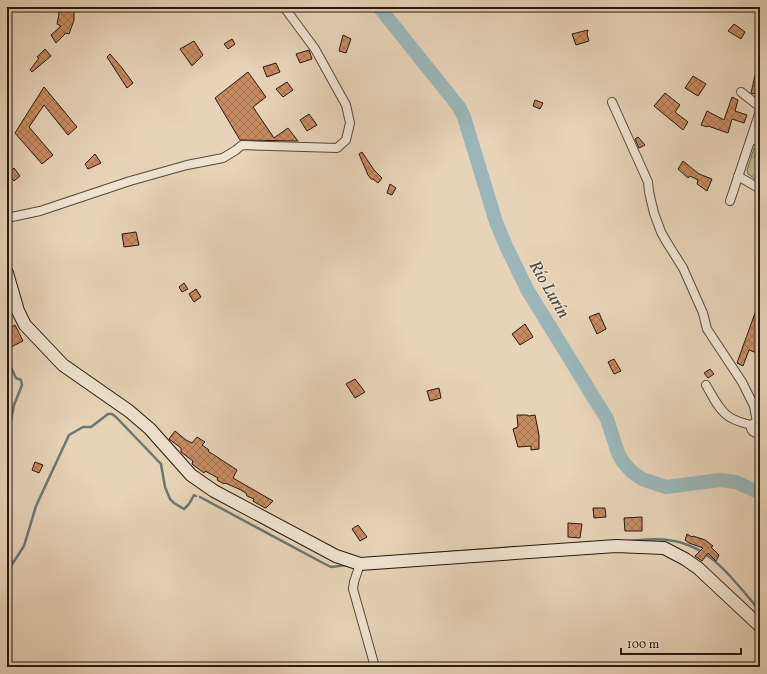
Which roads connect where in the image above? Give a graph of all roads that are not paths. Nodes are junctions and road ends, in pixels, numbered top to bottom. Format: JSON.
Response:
{"nodes":[{"id":1,"x":284,"y":7,"type":"edge"},
{"id":2,"x":741,"y":92,"type":"dead end"},
{"id":3,"x":612,"y":102,"type":"dead end"},
{"id":4,"x":760,"y":106,"type":"edge"},
{"id":5,"x":760,"y":111,"type":"edge"},
{"id":6,"x":751,"y":138,"type":"junction"},
{"id":7,"x":760,"y":143,"type":"edge"},
{"id":8,"x":738,"y":176,"type":"junction"},
{"id":9,"x":760,"y":189,"type":"edge"},
{"id":10,"x":730,"y":201,"type":"dead end"},
{"id":11,"x":7,"y":218,"type":"edge"},
{"id":12,"x":7,"y":273,"type":"edge"},
{"id":13,"x":706,"y":385,"type":"dead end"},
{"id":14,"x":756,"y":424,"type":"edge"},
{"id":15,"x":760,"y":433,"type":"edge"},
{"id":16,"x":360,"y":564,"type":"junction"},
{"id":17,"x":760,"y":626,"type":"edge"},
{"id":18,"x":375,"y":667,"type":"edge"}],
"edges":[{"from":1,"to":11,"type":"street"},
{"from":2,"to":4,"type":"street"},
{"from":3,"to":14,"type":"street"},
{"from":5,"to":6,"type":"street"},
{"from":6,"to":7,"type":"street"},
{"from":6,"to":8,"type":"street"},
{"from":8,"to":9,"type":"street"},
{"from":8,"to":10,"type":"street"},
{"from":12,"to":16,"type":"street"},
{"from":13,"to":14,"type":"street"},
{"from":14,"to":15,"type":"street"},
{"from":16,"to":17,"type":"street"},
{"from":16,"to":18,"type":"street"}]}
